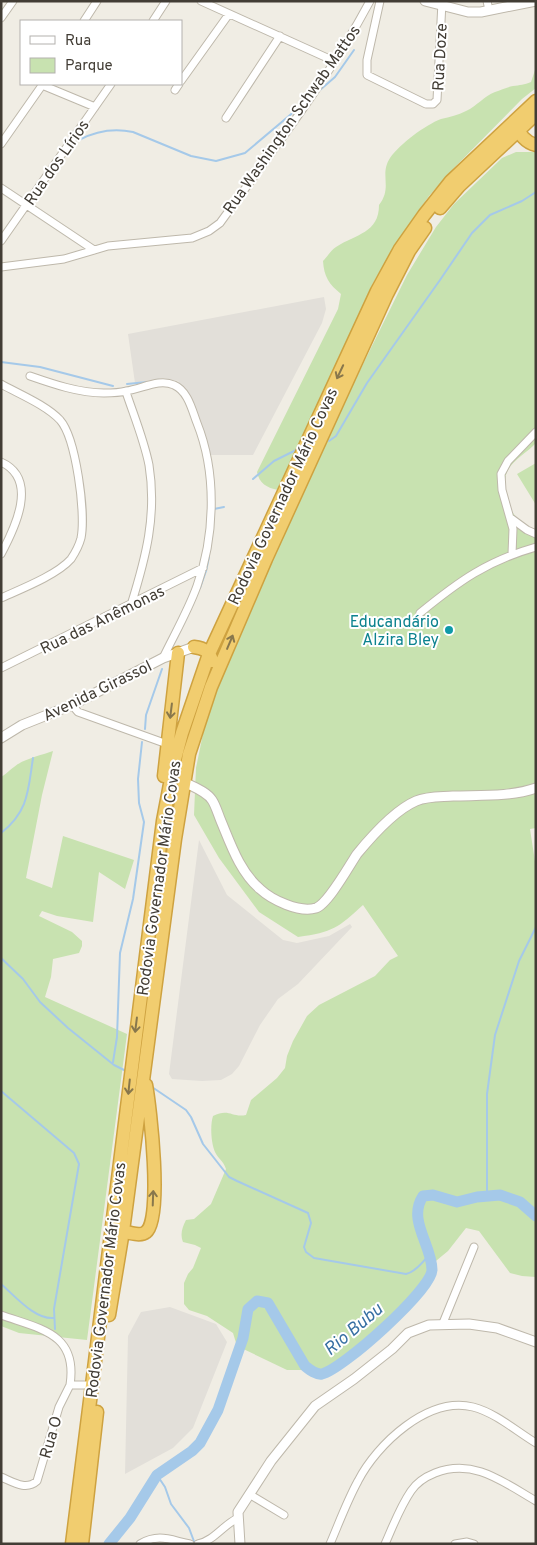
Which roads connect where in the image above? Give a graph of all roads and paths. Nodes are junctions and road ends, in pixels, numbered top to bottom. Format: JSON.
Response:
{"nodes":[{"id":1,"x":13,"y":1,"type":"edge"},
{"id":2,"x":96,"y":1,"type":"edge"},
{"id":3,"x":166,"y":1,"type":"edge"},
{"id":4,"x":201,"y":1,"type":"edge"},
{"id":5,"x":370,"y":1,"type":"edge"},
{"id":6,"x":380,"y":1,"type":"edge"},
{"id":7,"x":425,"y":1,"type":"edge"},
{"id":8,"x":536,"y":1,"type":"edge"},
{"id":9,"x":442,"y":3,"type":"edge"},
{"id":10,"x":488,"y":6,"type":"edge"},
{"id":11,"x":229,"y":14,"type":"junction"},
{"id":12,"x":1,"y":18,"type":"edge"},
{"id":13,"x":85,"y":20,"type":"edge"},
{"id":14,"x":154,"y":20,"type":"edge"},
{"id":15,"x":280,"y":36,"type":"junction"},
{"id":16,"x":334,"y":61,"type":"junction"},
{"id":17,"x":182,"y":79,"type":"edge"},
{"id":18,"x":42,"y":85,"type":"edge"},
{"id":19,"x":45,"y":85,"type":"edge"},
{"id":20,"x":110,"y":85,"type":"edge"},
{"id":21,"x":95,"y":107,"type":"junction"},
{"id":22,"x":533,"y":107,"type":"edge"},
{"id":23,"x":226,"y":118,"type":"dead end"},
{"id":24,"x":518,"y":131,"type":"junction"},
{"id":25,"x":1,"y":144,"type":"edge"},
{"id":26,"x":536,"y":145,"type":"edge"},
{"id":27,"x":1,"y":188,"type":"edge"},
{"id":28,"x":26,"y":205,"type":"junction"},
{"id":29,"x":1,"y":242,"type":"edge"},
{"id":30,"x":94,"y":250,"type":"junction"},
{"id":31,"x":1,"y":267,"type":"edge"},
{"id":32,"x":30,"y":376,"type":"dead end"},
{"id":33,"x":1,"y":384,"type":"edge"},
{"id":34,"x":126,"y":392,"type":"junction"},
{"id":35,"x":536,"y":432,"type":"edge"},
{"id":36,"x":1,"y":462,"type":"edge"},
{"id":37,"x":512,"y":519,"type":"junction"},
{"id":38,"x":536,"y":534,"type":"edge"},
{"id":39,"x":536,"y":547,"type":"edge"},
{"id":40,"x":1,"y":554,"type":"edge"},
{"id":41,"x":512,"y":554,"type":"junction"},
{"id":42,"x":203,"y":568,"type":"junction"},
{"id":43,"x":1,"y":598,"type":"edge"},
{"id":44,"x":131,"y":605,"type":"junction"},
{"id":45,"x":420,"y":614,"type":"dead end"},
{"id":46,"x":223,"y":624,"type":"junction"},
{"id":47,"x":194,"y":647,"type":"junction"},
{"id":48,"x":178,"y":653,"type":"junction"},
{"id":49,"x":209,"y":654,"type":"junction"},
{"id":50,"x":163,"y":658,"type":"junction"},
{"id":51,"x":1,"y":668,"type":"edge"},
{"id":52,"x":72,"y":705,"type":"junction"},
{"id":53,"x":1,"y":738,"type":"edge"},
{"id":54,"x":167,"y":744,"type":"junction"},
{"id":55,"x":189,"y":754,"type":"junction"},
{"id":56,"x":184,"y":782,"type":"junction"},
{"id":57,"x":536,"y":788,"type":"edge"},
{"id":58,"x":163,"y":821,"type":"junction"},
{"id":59,"x":143,"y":1070,"type":"junction"},
{"id":60,"x":127,"y":1106,"type":"junction"},
{"id":61,"x":123,"y":1231,"type":"junction"},
{"id":62,"x":474,"y":1247,"type":"dead end"},
{"id":63,"x":1,"y":1315,"type":"edge"},
{"id":64,"x":443,"y":1324,"type":"junction"},
{"id":65,"x":536,"y":1342,"type":"edge"},
{"id":66,"x":70,"y":1385,"type":"junction"},
{"id":67,"x":92,"y":1385,"type":"junction"},
{"id":68,"x":536,"y":1443,"type":"edge"},
{"id":69,"x":1,"y":1477,"type":"edge"},
{"id":70,"x":249,"y":1494,"type":"junction"},
{"id":71,"x":536,"y":1501,"type":"edge"},
{"id":72,"x":284,"y":1515,"type":"dead end"},
{"id":73,"x":238,"y":1518,"type":"junction"},
{"id":74,"x":77,"y":1541,"type":"edge"},
{"id":75,"x":140,"y":1544,"type":"edge"},
{"id":76,"x":190,"y":1544,"type":"edge"},
{"id":77,"x":198,"y":1544,"type":"edge"},
{"id":78,"x":240,"y":1544,"type":"edge"},
{"id":79,"x":330,"y":1544,"type":"edge"},
{"id":80,"x":385,"y":1544,"type":"edge"},
{"id":81,"x":455,"y":1544,"type":"edge"},
{"id":82,"x":474,"y":1544,"type":"edge"}],
"edges":[{"from":1,"to":12,"type":"street"},
{"from":2,"to":13,"type":"street"},
{"from":3,"to":14,"type":"street"},
{"from":4,"to":11,"type":"street"},
{"from":5,"to":16,"type":"street","name":"Rua Washington Schwab Mattos"},
{"from":6,"to":9,"type":"street","name":"Rua Doze"},
{"from":7,"to":9,"type":"street"},
{"from":8,"to":10,"type":"street"},
{"from":9,"to":10,"type":"street"},
{"from":11,"to":15,"type":"street"},
{"from":11,"to":17,"type":"street"},
{"from":15,"to":16,"type":"street"},
{"from":15,"to":23,"type":"street"},
{"from":16,"to":30,"type":"street","name":"Rua Washington Schwab Mattos"},
{"from":18,"to":25,"type":"street"},
{"from":19,"to":21,"type":"street"},
{"from":20,"to":21,"type":"street","name":"Rua dos Lírios"},
{"from":21,"to":28,"type":"street","name":"Rua dos Lírios"},
{"from":22,"to":24,"type":"highway"},
{"from":22,"to":46,"type":"highway","name":"Rodovia Governador Mário Covas","one_way":true},
{"from":24,"to":26,"type":"highway"},
{"from":55,"to":24,"type":"highway","name":"Rodovia Governador Mário Covas","one_way":true},
{"from":27,"to":28,"type":"street"},
{"from":28,"to":29,"type":"street","name":"Rua dos Lírios"},
{"from":28,"to":30,"type":"street"},
{"from":30,"to":31,"type":"street","name":"Rua Washington Schwab Mattos"},
{"from":32,"to":34,"type":"street"},
{"from":33,"to":43,"type":"street"},
{"from":34,"to":42,"type":"street"},
{"from":34,"to":44,"type":"street"},
{"from":35,"to":37,"type":"street"},
{"from":36,"to":40,"type":"street"},
{"from":37,"to":38,"type":"street"},
{"from":37,"to":41,"type":"street"},
{"from":39,"to":41,"type":"street"},
{"from":41,"to":45,"type":"street"},
{"from":42,"to":44,"type":"street","name":"Rua das Anêmonas"},
{"from":42,"to":50,"type":"street"},
{"from":44,"to":51,"type":"street","name":"Rua das Anêmonas"},
{"from":46,"to":47,"type":"highway"},
{"from":46,"to":49,"type":"highway","name":"Rodovia Governador Mário Covas"},
{"from":47,"to":48,"type":"street","name":"Avenida Girassol"},
{"from":47,"to":49,"type":"highway"},
{"from":48,"to":50,"type":"street","name":"Avenida Girassol"},
{"from":48,"to":54,"type":"highway","one_way":true},
{"from":49,"to":55,"type":"highway"},
{"from":49,"to":58,"type":"highway","name":"Rodovia Governador Mário Covas"},
{"from":50,"to":52,"type":"street","name":"Avenida Girassol"},
{"from":52,"to":53,"type":"street","name":"Avenida Girassol"},
{"from":52,"to":54,"type":"street"},
{"from":54,"to":58,"type":"highway"},
{"from":55,"to":56,"type":"highway","name":"Rodovia Governador Mário Covas"},
{"from":56,"to":57,"type":"street"},
{"from":56,"to":59,"type":"highway","name":"Rodovia Governador Mário Covas"},
{"from":58,"to":60,"type":"highway","name":"Rodovia Governador Mário Covas","one_way":true},
{"from":59,"to":61,"type":"highway","name":"Rodovia Governador Mário Covas"},
{"from":61,"to":59,"type":"highway","one_way":true},
{"from":60,"to":61,"type":"highway"},
{"from":60,"to":67,"type":"highway","name":"Rodovia Governador Mário Covas"},
{"from":61,"to":74,"type":"highway","name":"Rodovia Governador Mário Covas"},
{"from":62,"to":64,"type":"street"},
{"from":63,"to":66,"type":"street","name":"Rua O"},
{"from":64,"to":65,"type":"street"},
{"from":64,"to":70,"type":"street"},
{"from":66,"to":67,"type":"street"},
{"from":66,"to":69,"type":"street","name":"Rua O"},
{"from":67,"to":74,"type":"highway","name":"Rodovia Governador Mário Covas"},
{"from":68,"to":79,"type":"street"},
{"from":70,"to":72,"type":"street"},
{"from":70,"to":73,"type":"street"},
{"from":71,"to":80,"type":"street"},
{"from":73,"to":77,"type":"street"},
{"from":73,"to":78,"type":"street"},
{"from":75,"to":76,"type":"street"},
{"from":81,"to":82,"type":"street"}]}
